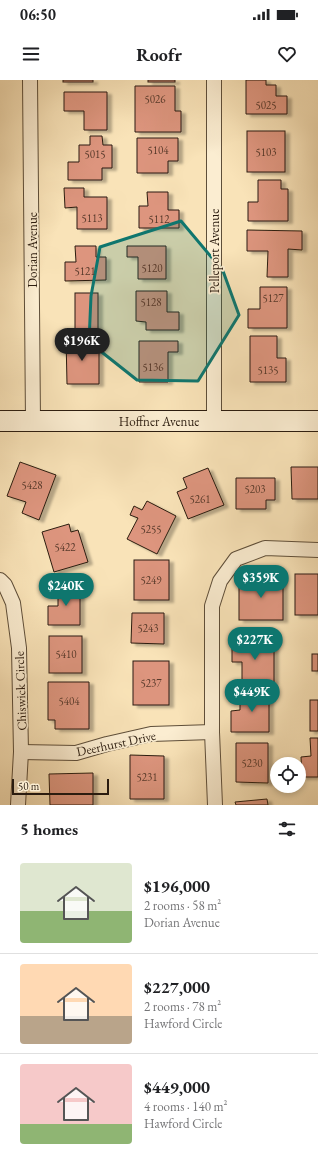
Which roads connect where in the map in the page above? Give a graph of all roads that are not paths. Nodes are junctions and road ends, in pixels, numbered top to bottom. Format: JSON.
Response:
{"nodes":[{"id":1,"x":30,"y":80,"type":"edge"},
{"id":2,"x":214,"y":80,"type":"edge"},
{"id":3,"x":318,"y":420,"type":"edge"},
{"id":4,"x":0,"y":421,"type":"edge"},
{"id":5,"x":33,"y":421,"type":"junction"},
{"id":6,"x":214,"y":421,"type":"junction"},
{"id":7,"x":318,"y":550,"type":"edge"},
{"id":8,"x":0,"y":580,"type":"edge"},
{"id":9,"x":212,"y":732,"type":"junction"},
{"id":10,"x":21,"y":752,"type":"junction"},
{"id":11,"x":18,"y":805,"type":"edge"},
{"id":12,"x":215,"y":805,"type":"edge"}],
"edges":[{"from":1,"to":5,"type":"street","name":"Dorian Avenue"},
{"from":2,"to":6,"type":"street","name":"Pelleport Avenue"},
{"from":3,"to":6,"type":"main road","name":"Hoffner Avenue"},
{"from":4,"to":5,"type":"main road","name":"Hoffner Avenue"},
{"from":5,"to":6,"type":"main road","name":"Hoffner Avenue"},
{"from":7,"to":9,"type":"street"},
{"from":8,"to":10,"type":"street","name":"Chiswick Circle"},
{"from":9,"to":10,"type":"street","name":"Deerhurst Drive"},
{"from":9,"to":12,"type":"street"},
{"from":10,"to":11,"type":"street","name":"Chiswick Circle"}]}
